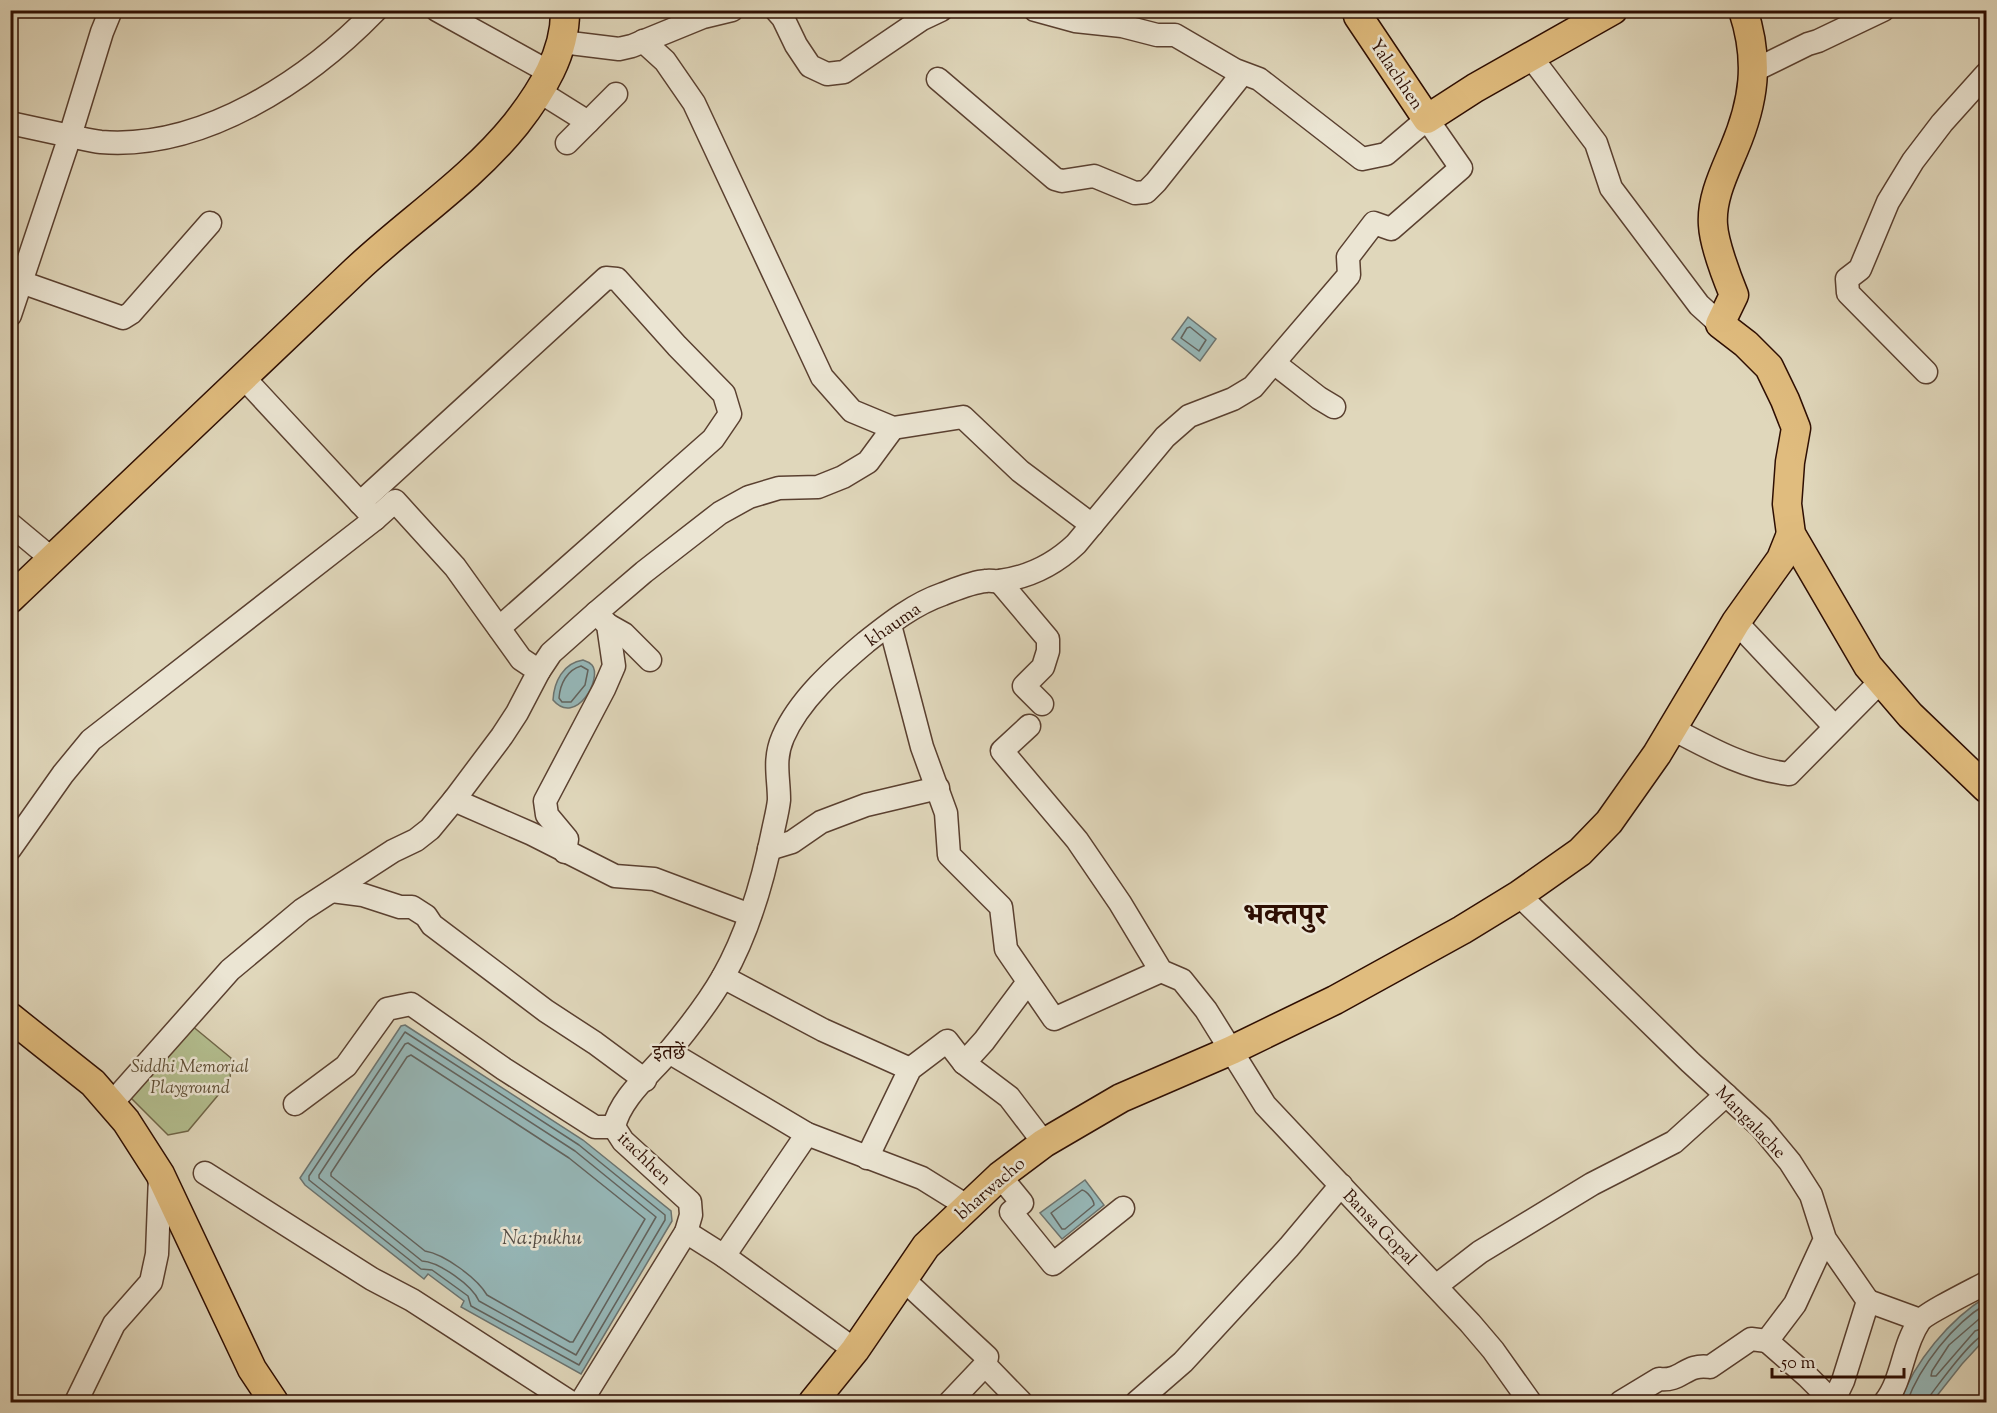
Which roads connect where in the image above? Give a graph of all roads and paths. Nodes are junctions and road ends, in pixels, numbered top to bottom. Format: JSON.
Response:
{"nodes":[{"id":1,"x":111,"y":10,"type":"edge"},
{"id":2,"x":376,"y":10,"type":"edge"},
{"id":3,"x":437,"y":10,"type":"edge"},
{"id":4,"x":565,"y":10,"type":"edge"},
{"id":5,"x":732,"y":10,"type":"edge"},
{"id":6,"x":776,"y":10,"type":"edge"},
{"id":7,"x":941,"y":10,"type":"edge"},
{"id":8,"x":1035,"y":10,"type":"edge"},
{"id":9,"x":1358,"y":10,"type":"edge"},
{"id":10,"x":1613,"y":10,"type":"edge"},
{"id":11,"x":1743,"y":10,"type":"edge"},
{"id":12,"x":1883,"y":10,"type":"edge"},
{"id":13,"x":643,"y":41,"type":"junction"},
{"id":14,"x":562,"y":42,"type":"junction"},
{"id":15,"x":1531,"y":57,"type":"junction"},
{"id":16,"x":1753,"y":71,"type":"junction"},
{"id":17,"x":1242,"y":74,"type":"junction"},
{"id":18,"x":1986,"y":74,"type":"edge"},
{"id":19,"x":938,"y":79,"type":"dead end"},
{"id":20,"x":544,"y":82,"type":"junction"},
{"id":21,"x":616,"y":94,"type":"dead end"},
{"id":22,"x":1427,"y":119,"type":"junction"},
{"id":23,"x":588,"y":122,"type":"junction"},
{"id":24,"x":10,"y":123,"type":"edge"},
{"id":25,"x":70,"y":136,"type":"junction"},
{"id":26,"x":567,"y":143,"type":"dead end"},
{"id":27,"x":210,"y":223,"type":"dead end"},
{"id":28,"x":20,"y":266,"type":"edge"},
{"id":29,"x":10,"y":315,"type":"edge"},
{"id":30,"x":1720,"y":324,"type":"junction"},
{"id":31,"x":1274,"y":363,"type":"junction"},
{"id":32,"x":1926,"y":372,"type":"dead end"},
{"id":33,"x":244,"y":378,"type":"junction"},
{"id":34,"x":1334,"y":407,"type":"dead end"},
{"id":35,"x":893,"y":428,"type":"junction"},
{"id":36,"x":368,"y":511,"type":"junction"},
{"id":37,"x":10,"y":524,"type":"edge"},
{"id":38,"x":1092,"y":525,"type":"junction"},
{"id":39,"x":1791,"y":534,"type":"junction"},
{"id":40,"x":52,"y":559,"type":"junction"},
{"id":41,"x":999,"y":581,"type":"junction"},
{"id":42,"x":10,"y":599,"type":"edge"},
{"id":43,"x":602,"y":619,"type":"junction"},
{"id":44,"x":1736,"y":622,"type":"junction"},
{"id":45,"x":890,"y":625,"type":"junction"},
{"id":46,"x":499,"y":628,"type":"junction"},
{"id":47,"x":650,"y":660,"type":"dead end"},
{"id":48,"x":539,"y":671,"type":"junction"},
{"id":49,"x":1880,"y":682,"type":"junction"},
{"id":50,"x":1042,"y":704,"type":"dead end"},
{"id":51,"x":1029,"y":726,"type":"dead end"},
{"id":52,"x":1834,"y":726,"type":"junction"},
{"id":53,"x":1671,"y":728,"type":"junction"},
{"id":54,"x":938,"y":788,"type":"junction"},
{"id":55,"x":1986,"y":788,"type":"edge"},
{"id":56,"x":454,"y":800,"type":"junction"},
{"id":57,"x":10,"y":849,"type":"edge"},
{"id":58,"x":769,"y":849,"type":"junction"},
{"id":59,"x":565,"y":852,"type":"junction"},
{"id":60,"x":332,"y":891,"type":"junction"},
{"id":61,"x":1519,"y":896,"type":"junction"},
{"id":62,"x":750,"y":915,"type":"junction"},
{"id":63,"x":1161,"y":971,"type":"junction"},
{"id":64,"x":723,"y":977,"type":"junction"},
{"id":65,"x":1028,"y":982,"type":"junction"},
{"id":66,"x":10,"y":1017,"type":"edge"},
{"id":67,"x":1232,"y":1050,"type":"junction"},
{"id":68,"x":669,"y":1052,"type":"junction"},
{"id":69,"x":964,"y":1063,"type":"junction"},
{"id":70,"x":910,"y":1070,"type":"junction"},
{"id":71,"x":645,"y":1080,"type":"junction"},
{"id":72,"x":1726,"y":1095,"type":"junction"},
{"id":73,"x":112,"y":1103,"type":"junction"},
{"id":74,"x":295,"y":1104,"type":"dead end"},
{"id":75,"x":615,"y":1127,"type":"junction"},
{"id":76,"x":807,"y":1134,"type":"junction"},
{"id":77,"x":1044,"y":1143,"type":"junction"},
{"id":78,"x":867,"y":1158,"type":"junction"},
{"id":79,"x":205,"y":1173,"type":"dead end"},
{"id":80,"x":160,"y":1174,"type":"junction"},
{"id":81,"x":1000,"y":1176,"type":"junction"},
{"id":82,"x":1341,"y":1185,"type":"junction"},
{"id":83,"x":967,"y":1206,"type":"junction"},
{"id":84,"x":1123,"y":1208,"type":"dead end"},
{"id":85,"x":686,"y":1232,"type":"junction"},
{"id":86,"x":1825,"y":1239,"type":"junction"},
{"id":87,"x":724,"y":1256,"type":"junction"},
{"id":88,"x":904,"y":1280,"type":"junction"},
{"id":89,"x":1986,"y":1283,"type":"edge"},
{"id":90,"x":1436,"y":1286,"type":"junction"},
{"id":91,"x":1868,"y":1301,"type":"junction"},
{"id":92,"x":1920,"y":1320,"type":"junction"},
{"id":93,"x":1767,"y":1341,"type":"junction"},
{"id":94,"x":855,"y":1350,"type":"junction"},
{"id":95,"x":985,"y":1365,"type":"junction"},
{"id":96,"x":76,"y":1402,"type":"edge"},
{"id":97,"x":274,"y":1402,"type":"edge"},
{"id":98,"x":570,"y":1402,"type":"edge"},
{"id":99,"x":581,"y":1402,"type":"edge"},
{"id":100,"x":813,"y":1402,"type":"edge"},
{"id":101,"x":950,"y":1402,"type":"edge"},
{"id":102,"x":1021,"y":1402,"type":"edge"},
{"id":103,"x":1137,"y":1402,"type":"edge"},
{"id":104,"x":1530,"y":1402,"type":"edge"},
{"id":105,"x":1621,"y":1402,"type":"edge"},
{"id":106,"x":1833,"y":1402,"type":"edge"},
{"id":107,"x":1885,"y":1402,"type":"edge"}],
"edges":[{"from":1,"to":25,"type":"street"},
{"from":2,"to":25,"type":"street"},
{"from":3,"to":20,"type":"street"},
{"from":4,"to":14,"type":"main road"},
{"from":5,"to":13,"type":"street"},
{"from":6,"to":7,"type":"street"},
{"from":8,"to":17,"type":"street"},
{"from":9,"to":22,"type":"main road","name":"Yalachhen"},
{"from":10,"to":15,"type":"main road","name":"Yalachhen"},
{"from":11,"to":16,"type":"main road"},
{"from":12,"to":16,"type":"street"},
{"from":13,"to":14,"type":"street"},
{"from":13,"to":35,"type":"street"},
{"from":14,"to":20,"type":"main road"},
{"from":15,"to":22,"type":"main road","name":"Yalachhen"},
{"from":15,"to":30,"type":"street"},
{"from":16,"to":30,"type":"main road"},
{"from":17,"to":19,"type":"street"},
{"from":17,"to":22,"type":"street"},
{"from":18,"to":32,"type":"street"},
{"from":20,"to":23,"type":"street"},
{"from":20,"to":33,"type":"main road"},
{"from":21,"to":23,"type":"street"},
{"from":22,"to":31,"type":"street","name":"khauma"},
{"from":23,"to":26,"type":"street"},
{"from":24,"to":25,"type":"street"},
{"from":25,"to":28,"type":"street"},
{"from":27,"to":28,"type":"street"},
{"from":28,"to":29,"type":"street"},
{"from":30,"to":39,"type":"main road"},
{"from":31,"to":34,"type":"street"},
{"from":31,"to":38,"type":"street","name":"khauma"},
{"from":33,"to":36,"type":"street"},
{"from":33,"to":40,"type":"main road"},
{"from":35,"to":38,"type":"street"},
{"from":35,"to":43,"type":"street"},
{"from":36,"to":46,"type":"street"},
{"from":36,"to":46,"type":"street"},
{"from":36,"to":57,"type":"street"},
{"from":37,"to":40,"type":"street"},
{"from":38,"to":41,"type":"street","name":"khauma"},
{"from":39,"to":44,"type":"main road","name":"bharwacho"},
{"from":39,"to":49,"type":"main road"},
{"from":40,"to":42,"type":"main road"},
{"from":41,"to":45,"type":"street","name":"khauma"},
{"from":41,"to":50,"type":"street"},
{"from":43,"to":47,"type":"street"},
{"from":43,"to":48,"type":"street"},
{"from":43,"to":59,"type":"street"},
{"from":44,"to":52,"type":"street"},
{"from":44,"to":53,"type":"main road","name":"bharwacho"},
{"from":45,"to":54,"type":"street"},
{"from":45,"to":58,"type":"street","name":"khauma"},
{"from":46,"to":48,"type":"street"},
{"from":48,"to":56,"type":"street"},
{"from":49,"to":52,"type":"street"},
{"from":49,"to":55,"type":"main road"},
{"from":51,"to":63,"type":"street"},
{"from":52,"to":53,"type":"street"},
{"from":53,"to":61,"type":"main road","name":"bharwacho"},
{"from":54,"to":58,"type":"street"},
{"from":54,"to":65,"type":"street"},
{"from":56,"to":59,"type":"street"},
{"from":56,"to":60,"type":"street"},
{"from":58,"to":62,"type":"street","name":"itachhen"},
{"from":59,"to":62,"type":"street"},
{"from":60,"to":71,"type":"street"},
{"from":60,"to":73,"type":"street"},
{"from":61,"to":67,"type":"main road","name":"bharwacho"},
{"from":61,"to":72,"type":"street","name":"Mangalache"},
{"from":62,"to":64,"type":"street","name":"itachhen"},
{"from":63,"to":65,"type":"street"},
{"from":63,"to":67,"type":"street","name":"Bansa Gopal"},
{"from":64,"to":68,"type":"street","name":"itachhen"},
{"from":64,"to":70,"type":"street"},
{"from":65,"to":69,"type":"street"},
{"from":66,"to":73,"type":"main road"},
{"from":67,"to":77,"type":"main road","name":"bharwacho"},
{"from":67,"to":82,"type":"street","name":"Bansa Gopal"},
{"from":68,"to":71,"type":"street","name":"itachhen"},
{"from":68,"to":76,"type":"street"},
{"from":69,"to":70,"type":"street"},
{"from":69,"to":77,"type":"street"},
{"from":70,"to":78,"type":"street"},
{"from":71,"to":75,"type":"street","name":"itachhen"},
{"from":72,"to":86,"type":"street","name":"Mangalache"},
{"from":72,"to":90,"type":"street"},
{"from":73,"to":80,"type":"main road"},
{"from":74,"to":75,"type":"street"},
{"from":75,"to":85,"type":"street","name":"itachhen"},
{"from":76,"to":78,"type":"street"},
{"from":76,"to":87,"type":"street"},
{"from":77,"to":81,"type":"main road","name":"bharwacho"},
{"from":78,"to":83,"type":"street"},
{"from":79,"to":98,"type":"street"},
{"from":80,"to":96,"type":"street"},
{"from":80,"to":97,"type":"main road"},
{"from":81,"to":83,"type":"main road","name":"bharwacho"},
{"from":81,"to":84,"type":"street"},
{"from":82,"to":90,"type":"street","name":"Bansa Gopal"},
{"from":82,"to":103,"type":"street"},
{"from":83,"to":88,"type":"main road","name":"bharwacho"},
{"from":85,"to":87,"type":"street"},
{"from":85,"to":99,"type":"street","name":"itachhen"},
{"from":86,"to":91,"type":"street","name":"Mangalache"},
{"from":86,"to":93,"type":"street"},
{"from":87,"to":94,"type":"street"},
{"from":88,"to":94,"type":"main road","name":"bharwacho"},
{"from":88,"to":95,"type":"street"},
{"from":89,"to":92,"type":"street"},
{"from":90,"to":104,"type":"street","name":"Bansa Gopal"},
{"from":91,"to":92,"type":"street"},
{"from":91,"to":106,"type":"street"},
{"from":92,"to":107,"type":"street"},
{"from":93,"to":105,"type":"street"},
{"from":93,"to":106,"type":"street"},
{"from":94,"to":100,"type":"main road","name":"bharwacho"},
{"from":95,"to":101,"type":"street"},
{"from":95,"to":102,"type":"street"}]}
